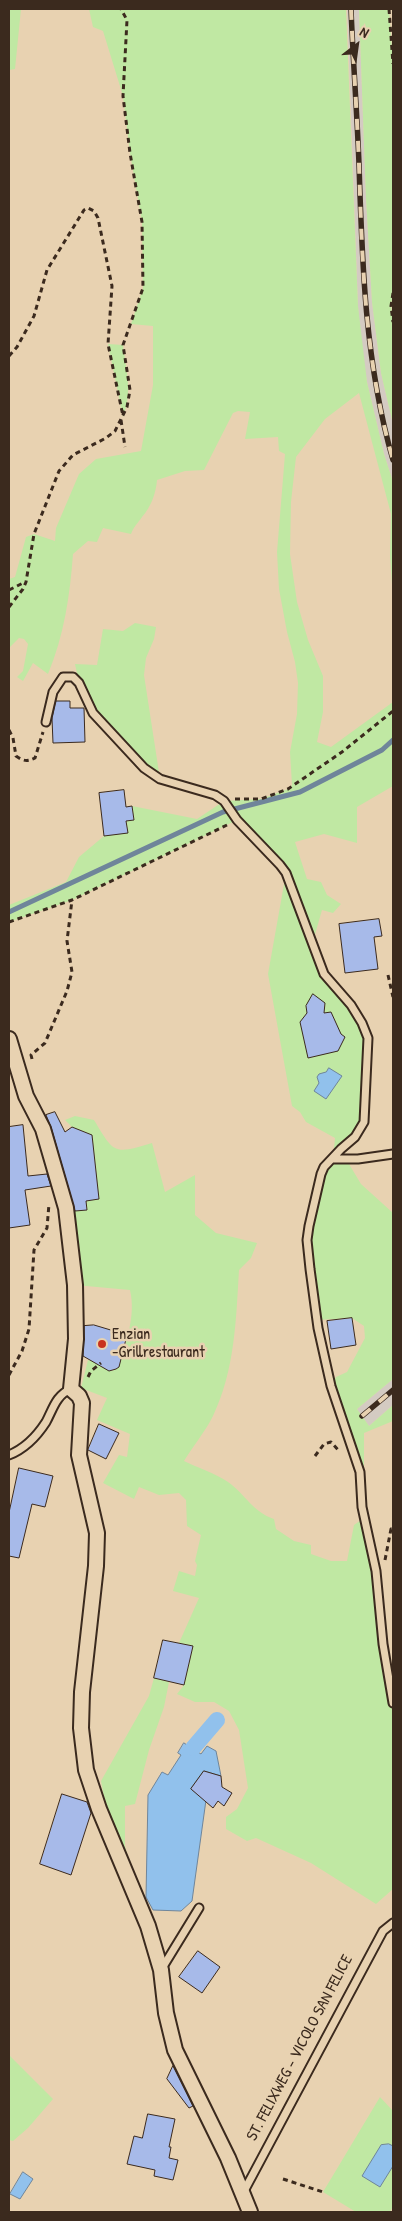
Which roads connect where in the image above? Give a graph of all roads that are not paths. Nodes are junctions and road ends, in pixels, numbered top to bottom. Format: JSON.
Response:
{"nodes":[{"id":1,"x":46,"y":722,"type":"road end"},
{"id":2,"x":9,"y":1040,"type":"edge"},
{"id":3,"x":393,"y":1154,"type":"edge"},
{"id":4,"x":333,"y":1159,"type":"junction"},
{"id":5,"x":71,"y":1389,"type":"junction"},
{"id":6,"x":9,"y":1455,"type":"edge"},
{"id":7,"x":393,"y":1703,"type":"edge"},
{"id":8,"x":199,"y":1908,"type":"dead end"},
{"id":9,"x":393,"y":1923,"type":"edge"},
{"id":10,"x":160,"y":1970,"type":"junction"},
{"id":11,"x":243,"y":2193,"type":"junction"},
{"id":12,"x":250,"y":2212,"type":"edge"}],
"edges":[{"from":1,"to":4,"type":"lane"},
{"from":2,"to":5,"type":"street"},
{"from":3,"to":4,"type":"lane"},
{"from":4,"to":7,"type":"lane"},
{"from":5,"to":6,"type":"lane"},
{"from":5,"to":10,"type":"street","name":"ST. FELIXWEG - VICOLO SAN FELICE"},
{"from":8,"to":10,"type":"lane"},
{"from":9,"to":11,"type":"lane","name":"ST. FELIXWEG - VICOLO SAN FELICE"},
{"from":10,"to":11,"type":"street","name":"ST. FELIXWEG - VICOLO SAN FELICE"},
{"from":11,"to":12,"type":"street","name":"ST. FELIXWEG - VICOLO SAN FELICE"}]}
